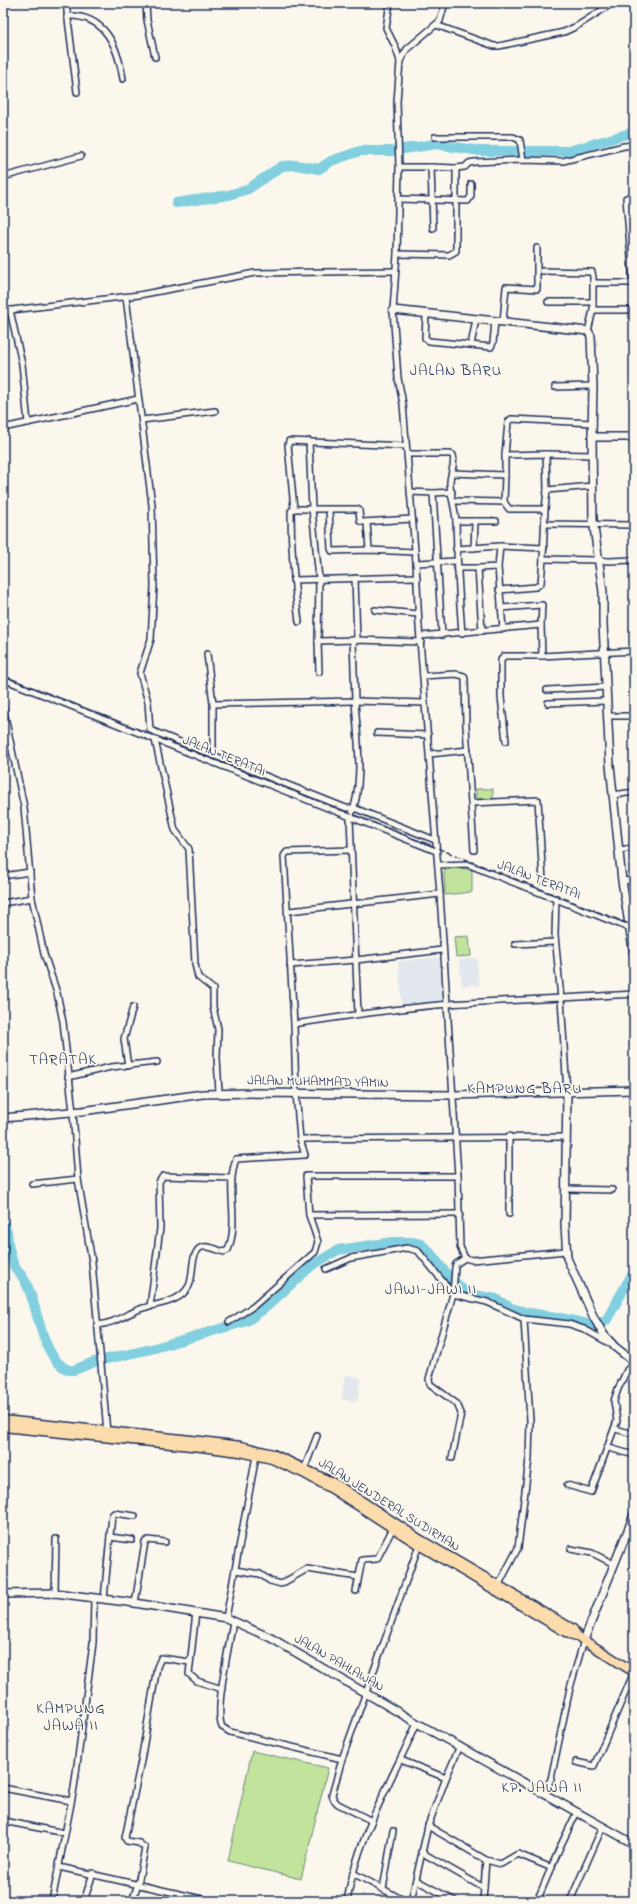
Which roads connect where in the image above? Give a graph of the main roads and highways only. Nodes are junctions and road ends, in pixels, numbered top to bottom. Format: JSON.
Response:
{"nodes":[{"id":1,"x":3,"y":1420,"type":"edge"},
{"id":2,"x":3,"y":1427,"type":"edge"},
{"id":3,"x":63,"y":1431,"type":"junction"},
{"id":4,"x":201,"y":1444,"type":"junction"},
{"id":5,"x":373,"y":1511,"type":"junction"},
{"id":6,"x":497,"y":1589,"type":"junction"},
{"id":7,"x":634,"y":1672,"type":"edge"}],
"edges":[{"from":1,"to":3,"type":"main road","name":"JALAN JENDERAL SUDIRMAN"},
{"from":2,"to":3,"type":"main road","name":"JALAN JENDERAL SUDIRMAN"},
{"from":3,"to":4,"type":"main road","name":"JALAN JENDERAL SUDIRMAN"},
{"from":3,"to":4,"type":"main road","name":"JALAN JENDERAL SUDIRMAN"},
{"from":4,"to":5,"type":"main road","name":"JALAN JENDERAL SUDIRMAN"},
{"from":4,"to":5,"type":"main road","name":"JALAN JENDERAL SUDIRMAN"},
{"from":5,"to":6,"type":"main road","name":"JALAN JENDERAL SUDIRMAN"},
{"from":5,"to":6,"type":"main road","name":"JALAN JENDERAL SUDIRMAN"},
{"from":6,"to":7,"type":"main road","name":"JALAN JENDERAL SUDIRMAN"}]}
